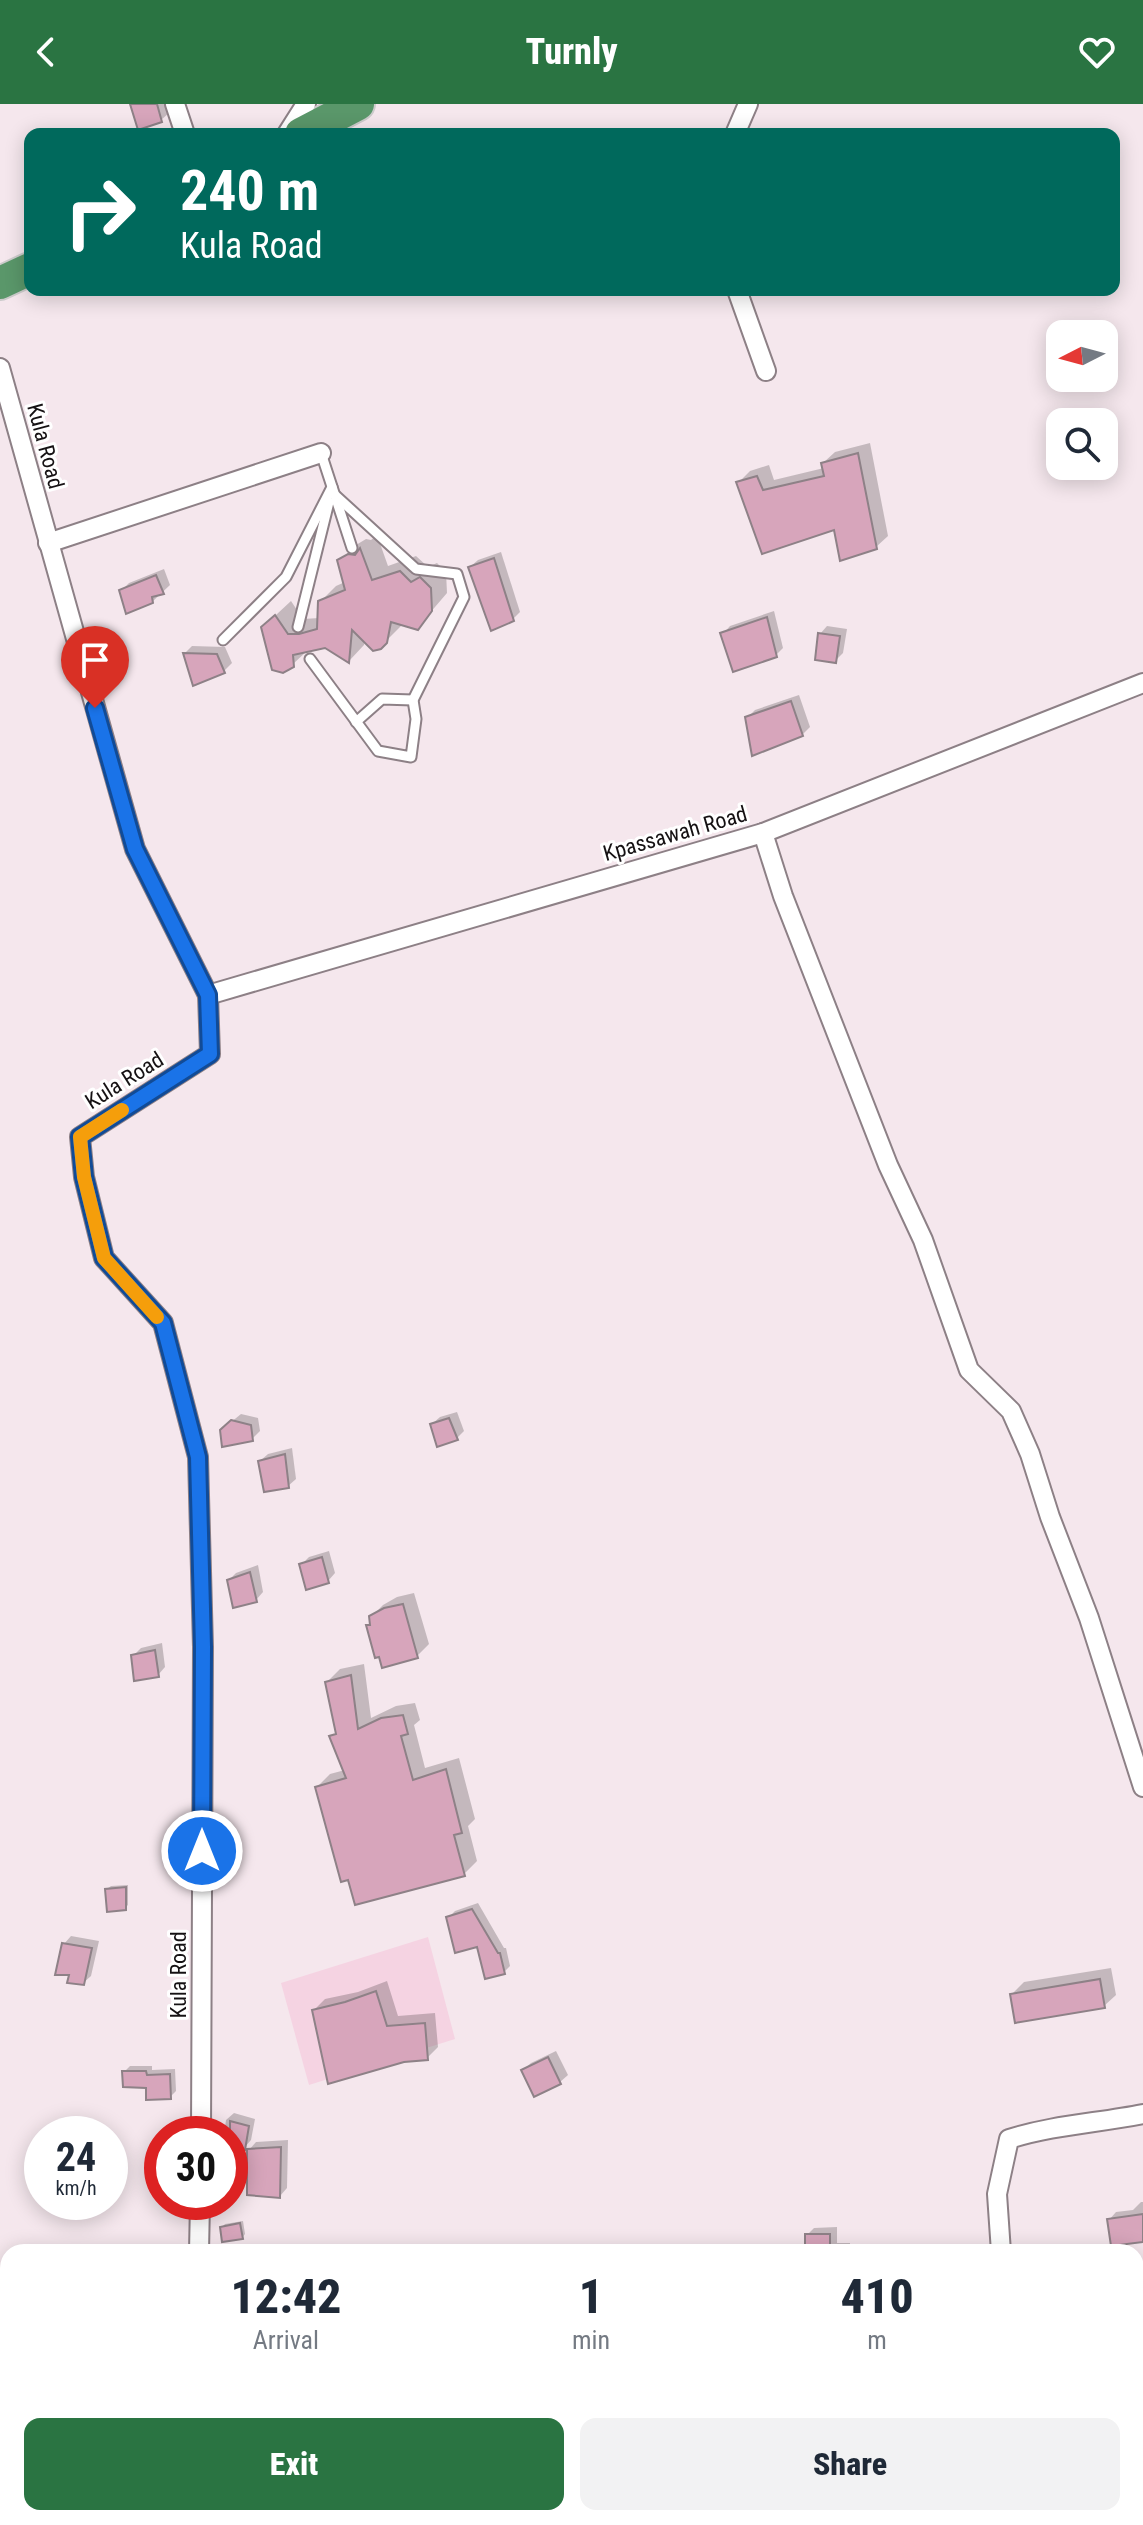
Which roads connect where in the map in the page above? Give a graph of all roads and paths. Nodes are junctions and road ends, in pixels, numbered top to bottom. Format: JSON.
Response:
{"nodes":[{"id":1,"x":175,"y":104,"type":"edge"},
{"id":2,"x":306,"y":104,"type":"edge"},
{"id":3,"x":358,"y":104,"type":"edge"},
{"id":4,"x":731,"y":104,"type":"edge"},
{"id":5,"x":748,"y":104,"type":"edge"},
{"id":6,"x":183,"y":128,"type":"edge"},
{"id":7,"x":291,"y":128,"type":"edge"},
{"id":8,"x":312,"y":128,"type":"edge"},
{"id":9,"x":734,"y":128,"type":"edge"},
{"id":10,"x":737,"y":128,"type":"edge"},
{"id":11,"x":24,"y":272,"type":"edge"},
{"id":12,"x":0,"y":283,"type":"edge"},
{"id":13,"x":739,"y":296,"type":"edge"},
{"id":14,"x":0,"y":368,"type":"edge"},
{"id":15,"x":766,"y":371,"type":"dead end"},
{"id":16,"x":321,"y":453,"type":"joint"},
{"id":17,"x":334,"y":491,"type":"junction"},
{"id":18,"x":48,"y":543,"type":"junction"},
{"id":19,"x":352,"y":548,"type":"dead end"},
{"id":20,"x":298,"y":627,"type":"dead end"},
{"id":21,"x":223,"y":640,"type":"dead end"},
{"id":22,"x":310,"y":659,"type":"dead end"},
{"id":23,"x":1143,"y":683,"type":"edge"},
{"id":24,"x":413,"y":700,"type":"junction"},
{"id":25,"x":356,"y":722,"type":"junction"},
{"id":26,"x":763,"y":833,"type":"junction"},
{"id":27,"x":208,"y":995,"type":"junction"},
{"id":28,"x":1143,"y":1787,"type":"edge"},
{"id":29,"x":1143,"y":2114,"type":"edge"},
{"id":30,"x":201,"y":2116,"type":"edge"},
{"id":31,"x":200,"y":2220,"type":"edge"},
{"id":32,"x":199,"y":2244,"type":"edge"},
{"id":33,"x":1000,"y":2244,"type":"edge"}],
"edges":[{"from":1,"to":6,"type":"street"},
{"from":2,"to":7,"type":"street"},
{"from":3,"to":8,"type":"highway"},
{"from":4,"to":9,"type":"street"},
{"from":5,"to":10,"type":"street"},
{"from":11,"to":12,"type":"highway"},
{"from":13,"to":15,"type":"street"},
{"from":14,"to":18,"type":"street","name":"Kula Road"},
{"from":16,"to":17,"type":"lane"},
{"from":16,"to":18,"type":"street"},
{"from":17,"to":19,"type":"lane"},
{"from":17,"to":20,"type":"lane"},
{"from":17,"to":21,"type":"lane"},
{"from":17,"to":24,"type":"lane"},
{"from":18,"to":27,"type":"street","name":"Kula Road"},
{"from":22,"to":25,"type":"lane"},
{"from":23,"to":26,"type":"street","name":"Kpassawah Road"},
{"from":24,"to":25,"type":"lane"},
{"from":24,"to":25,"type":"lane"},
{"from":26,"to":27,"type":"street","name":"Kpassawah Road"},
{"from":26,"to":28,"type":"street"},
{"from":27,"to":30,"type":"street","name":"Kula Road"},
{"from":29,"to":33,"type":"street"},
{"from":31,"to":32,"type":"street"}]}
